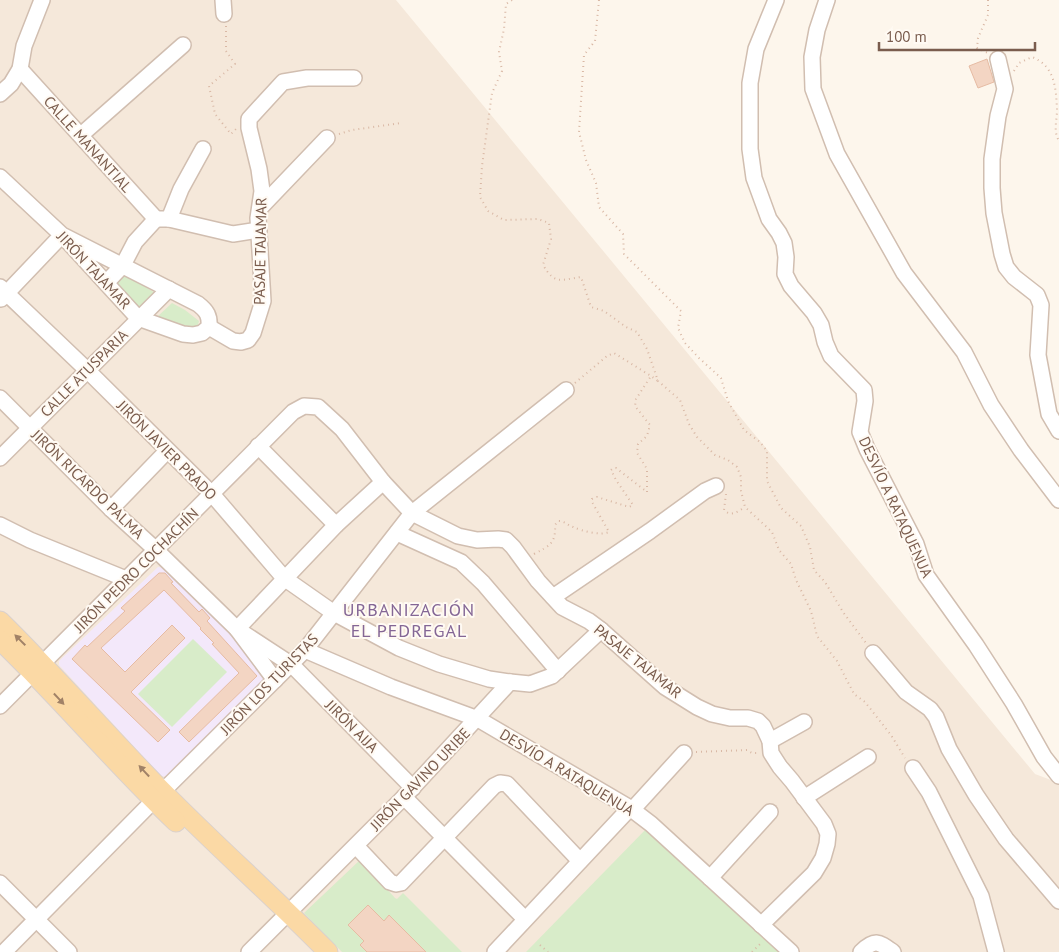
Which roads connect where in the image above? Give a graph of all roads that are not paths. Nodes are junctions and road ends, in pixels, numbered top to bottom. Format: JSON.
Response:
{"nodes":[{"id":1,"x":42,"y":0,"type":"edge"},
{"id":2,"x":776,"y":0,"type":"edge"},
{"id":3,"x":827,"y":0,"type":"edge"},
{"id":4,"x":183,"y":45,"type":"dead end"},
{"id":5,"x":998,"y":59,"type":"road end"},
{"id":6,"x":20,"y":69,"type":"junction"},
{"id":7,"x":354,"y":78,"type":"dead end"},
{"id":8,"x":0,"y":94,"type":"edge"},
{"id":9,"x":81,"y":135,"type":"junction"},
{"id":10,"x":327,"y":138,"type":"road end"},
{"id":11,"x":203,"y":149,"type":"dead end"},
{"id":12,"x":0,"y":178,"type":"edge"},
{"id":13,"x":260,"y":208,"type":"junction"},
{"id":14,"x":162,"y":219,"type":"junction"},
{"id":15,"x":259,"y":230,"type":"junction"},
{"id":16,"x":62,"y":235,"type":"junction"},
{"id":17,"x":123,"y":265,"type":"junction"},
{"id":18,"x":106,"y":282,"type":"junction"},
{"id":19,"x":169,"y":289,"type":"junction"},
{"id":20,"x":2,"y":293,"type":"edge"},
{"id":21,"x":138,"y":318,"type":"junction"},
{"id":22,"x":205,"y":330,"type":"junction"},
{"id":23,"x":87,"y":370,"type":"junction"},
{"id":24,"x":566,"y":390,"type":"road end"},
{"id":25,"x":0,"y":398,"type":"edge"},
{"id":26,"x":293,"y":412,"type":"joint"},
{"id":27,"x":29,"y":428,"type":"junction"},
{"id":28,"x":1059,"y":431,"type":"edge"},
{"id":29,"x":258,"y":446,"type":"junction"},
{"id":30,"x":167,"y":450,"type":"junction"},
{"id":31,"x":0,"y":458,"type":"edge"},
{"id":32,"x":383,"y":482,"type":"junction"},
{"id":33,"x":716,"y":486,"type":"road end"},
{"id":34,"x":212,"y":494,"type":"junction"},
{"id":35,"x":1059,"y":500,"type":"edge"},
{"id":36,"x":111,"y":509,"type":"junction"},
{"id":37,"x":412,"y":513,"type":"junction"},
{"id":38,"x":0,"y":525,"type":"edge"},
{"id":39,"x":336,"y":525,"type":"junction"},
{"id":40,"x":397,"y":533,"type":"junction"},
{"id":41,"x":156,"y":550,"type":"junction"},
{"id":42,"x":284,"y":578,"type":"junction"},
{"id":43,"x":126,"y":580,"type":"junction"},
{"id":44,"x":553,"y":598,"type":"junction"},
{"id":45,"x":334,"y":613,"type":"junction"},
{"id":46,"x":0,"y":621,"type":"edge"},
{"id":47,"x":237,"y":629,"type":"junction"},
{"id":48,"x":602,"y":630,"type":"junction"},
{"id":49,"x":0,"y":640,"type":"edge"},
{"id":50,"x":306,"y":650,"type":"junction"},
{"id":51,"x":873,"y":653,"type":"road end"},
{"id":52,"x":292,"y":665,"type":"junction"},
{"id":53,"x":38,"y":668,"type":"junction"},
{"id":54,"x":558,"y":671,"type":"junction"},
{"id":55,"x":275,"y":680,"type":"junction"},
{"id":56,"x":510,"y":682,"type":"junction"},
{"id":57,"x":0,"y":706,"type":"edge"},
{"id":58,"x":478,"y":718,"type":"junction"},
{"id":59,"x":804,"y":722,"type":"dead end"},
{"id":60,"x":770,"y":745,"type":"junction"},
{"id":61,"x":684,"y":753,"type":"road end"},
{"id":62,"x":868,"y":757,"type":"dead end"},
{"id":63,"x":913,"y":768,"type":"road end"},
{"id":64,"x":1059,"y":776,"type":"edge"},
{"id":65,"x":408,"y":792,"type":"junction"},
{"id":66,"x":158,"y":796,"type":"junction"},
{"id":67,"x":804,"y":798,"type":"junction"},
{"id":68,"x":631,"y":809,"type":"junction"},
{"id":69,"x":770,"y":812,"type":"dead end"},
{"id":70,"x":443,"y":837,"type":"junction"},
{"id":71,"x":356,"y":846,"type":"junction"},
{"id":72,"x":580,"y":861,"type":"junction"},
{"id":73,"x":710,"y":878,"type":"junction"},
{"id":74,"x":0,"y":883,"type":"edge"},
{"id":75,"x":1059,"y":901,"type":"edge"},
{"id":76,"x":285,"y":916,"type":"junction"},
{"id":77,"x":525,"y":919,"type":"junction"},
{"id":78,"x":36,"y":920,"type":"junction"},
{"id":79,"x":761,"y":925,"type":"junction"},
{"id":80,"x":4,"y":952,"type":"edge"},
{"id":81,"x":69,"y":952,"type":"edge"},
{"id":82,"x":249,"y":952,"type":"edge"},
{"id":83,"x":313,"y":952,"type":"edge"},
{"id":84,"x":328,"y":952,"type":"edge"},
{"id":85,"x":494,"y":952,"type":"edge"},
{"id":86,"x":791,"y":952,"type":"edge"},
{"id":87,"x":862,"y":952,"type":"edge"},
{"id":88,"x":893,"y":952,"type":"edge"},
{"id":89,"x":996,"y":952,"type":"edge"}],
"edges":[{"from":1,"to":6,"type":"street"},
{"from":2,"to":64,"type":"street","name":"DESVÍO A RATAQUENUA"},
{"from":3,"to":35,"type":"street"},
{"from":4,"to":9,"type":"street"},
{"from":5,"to":28,"type":"street"},
{"from":6,"to":8,"type":"street"},
{"from":6,"to":9,"type":"street","name":"CALLE MANANTIAL"},
{"from":7,"to":13,"type":"street","name":"PASAJE TAJAMAR"},
{"from":9,"to":14,"type":"street","name":"CALLE MANANTIAL"},
{"from":10,"to":13,"type":"street"},
{"from":11,"to":14,"type":"street"},
{"from":12,"to":16,"type":"street","name":"JIRÓN TAJAMAR"},
{"from":13,"to":15,"type":"street","name":"PASAJE TAJAMAR"},
{"from":14,"to":15,"type":"street"},
{"from":14,"to":17,"type":"street"},
{"from":15,"to":22,"type":"street","name":"PASAJE TAJAMAR"},
{"from":16,"to":17,"type":"street"},
{"from":16,"to":18,"type":"street","name":"JIRÓN TAJAMAR"},
{"from":16,"to":20,"type":"street"},
{"from":17,"to":18,"type":"street"},
{"from":17,"to":19,"type":"street"},
{"from":18,"to":21,"type":"street","name":"JIRÓN TAJAMAR"},
{"from":19,"to":21,"type":"street","name":"CALLE ATUSPARIA"},
{"from":19,"to":22,"type":"street"},
{"from":20,"to":23,"type":"street","name":"JIRÓN JAVIER PRADO"},
{"from":21,"to":22,"type":"street","name":"JIRÓN TAJAMAR"},
{"from":21,"to":23,"type":"street","name":"CALLE ATUSPARIA"},
{"from":23,"to":27,"type":"street","name":"CALLE ATUSPARIA"},
{"from":23,"to":30,"type":"street","name":"JIRÓN JAVIER PRADO"},
{"from":24,"to":37,"type":"street","name":"JIRÓN LOS TURISTAS"},
{"from":25,"to":27,"type":"street","name":"JIRÓN RICARDO PALMA"},
{"from":26,"to":29,"type":"street","name":"JIRÓN PEDRO COCHACHÍN"},
{"from":26,"to":32,"type":"street","name":"PASAJE TAJAMAR"},
{"from":27,"to":31,"type":"street","name":"CALLE ATUSPARIA"},
{"from":27,"to":36,"type":"street","name":"JIRÓN RICARDO PALMA"},
{"from":29,"to":34,"type":"street","name":"JIRÓN PEDRO COCHACHÍN"},
{"from":29,"to":39,"type":"street"},
{"from":30,"to":34,"type":"street","name":"JIRÓN JAVIER PRADO"},
{"from":30,"to":36,"type":"street"},
{"from":32,"to":37,"type":"street","name":"PASAJE TAJAMAR"},
{"from":32,"to":39,"type":"street"},
{"from":33,"to":44,"type":"street"},
{"from":34,"to":41,"type":"street","name":"JIRÓN PEDRO COCHACHÍN"},
{"from":34,"to":42,"type":"street","name":"JIRÓN JAVIER PRADO"},
{"from":36,"to":41,"type":"street","name":"JIRÓN RICARDO PALMA"},
{"from":37,"to":40,"type":"street","name":"JIRÓN LOS TURISTAS"},
{"from":37,"to":44,"type":"street","name":"PASAJE TAJAMAR"},
{"from":38,"to":43,"type":"street"},
{"from":39,"to":42,"type":"street"},
{"from":40,"to":45,"type":"street","name":"JIRÓN LOS TURISTAS"},
{"from":40,"to":54,"type":"street"},
{"from":41,"to":43,"type":"street","name":"JIRÓN PEDRO COCHACHÍN"},
{"from":41,"to":47,"type":"street","name":"JIRÓN RICARDO PALMA"},
{"from":42,"to":45,"type":"street","name":"JIRÓN JAVIER PRADO"},
{"from":42,"to":47,"type":"street"},
{"from":43,"to":53,"type":"street","name":"JIRÓN PEDRO COCHACHÍN"},
{"from":44,"to":48,"type":"street","name":"PASAJE TAJAMAR"},
{"from":45,"to":50,"type":"street","name":"JIRÓN LOS TURISTAS"},
{"from":45,"to":56,"type":"street","name":"JIRÓN JAVIER PRADO"},
{"from":53,"to":46,"type":"main road","one_way":true},
{"from":47,"to":52,"type":"street","name":"JIRÓN RICARDO PALMA"},
{"from":47,"to":55,"type":"street"},
{"from":48,"to":54,"type":"street"},
{"from":48,"to":60,"type":"street","name":"PASAJE TAJAMAR"},
{"from":49,"to":53,"type":"main road"},
{"from":50,"to":52,"type":"street","name":"JIRÓN LOS TURISTAS"},
{"from":50,"to":58,"type":"street","name":"DESVÍO A RATAQUENUA"},
{"from":51,"to":75,"type":"street"},
{"from":52,"to":55,"type":"street","name":"JIRÓN LOS TURISTAS"},
{"from":52,"to":65,"type":"street","name":"JIRÓN AIJA"},
{"from":53,"to":57,"type":"street","name":"JIRÓN PEDRO COCHACHÍN"},
{"from":53,"to":66,"type":"main road"},
{"from":54,"to":56,"type":"street"},
{"from":55,"to":66,"type":"street","name":"JIRÓN LOS TURISTAS"},
{"from":56,"to":58,"type":"street","name":"JIRÓN GAVINO URIBE"},
{"from":58,"to":65,"type":"street","name":"JIRÓN GAVINO URIBE"},
{"from":58,"to":68,"type":"street","name":"DESVÍO A RATAQUENUA"},
{"from":59,"to":60,"type":"street"},
{"from":60,"to":67,"type":"street","name":"PASAJE TAJAMAR"},
{"from":61,"to":68,"type":"street"},
{"from":62,"to":67,"type":"street"},
{"from":63,"to":89,"type":"street"},
{"from":65,"to":70,"type":"street","name":"JIRÓN AIJA"},
{"from":65,"to":71,"type":"street","name":"JIRÓN GAVINO URIBE"},
{"from":66,"to":76,"type":"main road"},
{"from":66,"to":78,"type":"street","name":"JIRÓN LOS TURISTAS"},
{"from":67,"to":79,"type":"street","name":"PASAJE TAJAMAR"},
{"from":68,"to":72,"type":"street"},
{"from":68,"to":73,"type":"street","name":"DESVÍO A RATAQUENUA"},
{"from":69,"to":73,"type":"street"},
{"from":70,"to":71,"type":"street"},
{"from":70,"to":72,"type":"street"},
{"from":70,"to":77,"type":"street","name":"JIRÓN AIJA"},
{"from":71,"to":76,"type":"street","name":"JIRÓN GAVINO URIBE"},
{"from":72,"to":77,"type":"street"},
{"from":73,"to":79,"type":"street","name":"DESVÍO A RATAQUENUA"},
{"from":74,"to":78,"type":"street"},
{"from":76,"to":82,"type":"street","name":"JIRÓN GAVINO URIBE"},
{"from":76,"to":83,"type":"main road"},
{"from":76,"to":84,"type":"main road"},
{"from":77,"to":85,"type":"street"},
{"from":78,"to":80,"type":"street","name":"JIRÓN LOS TURISTAS"},
{"from":78,"to":81,"type":"street"},
{"from":79,"to":86,"type":"street","name":"DESVÍO A RATAQUENUA"},
{"from":87,"to":88,"type":"street"}]}
